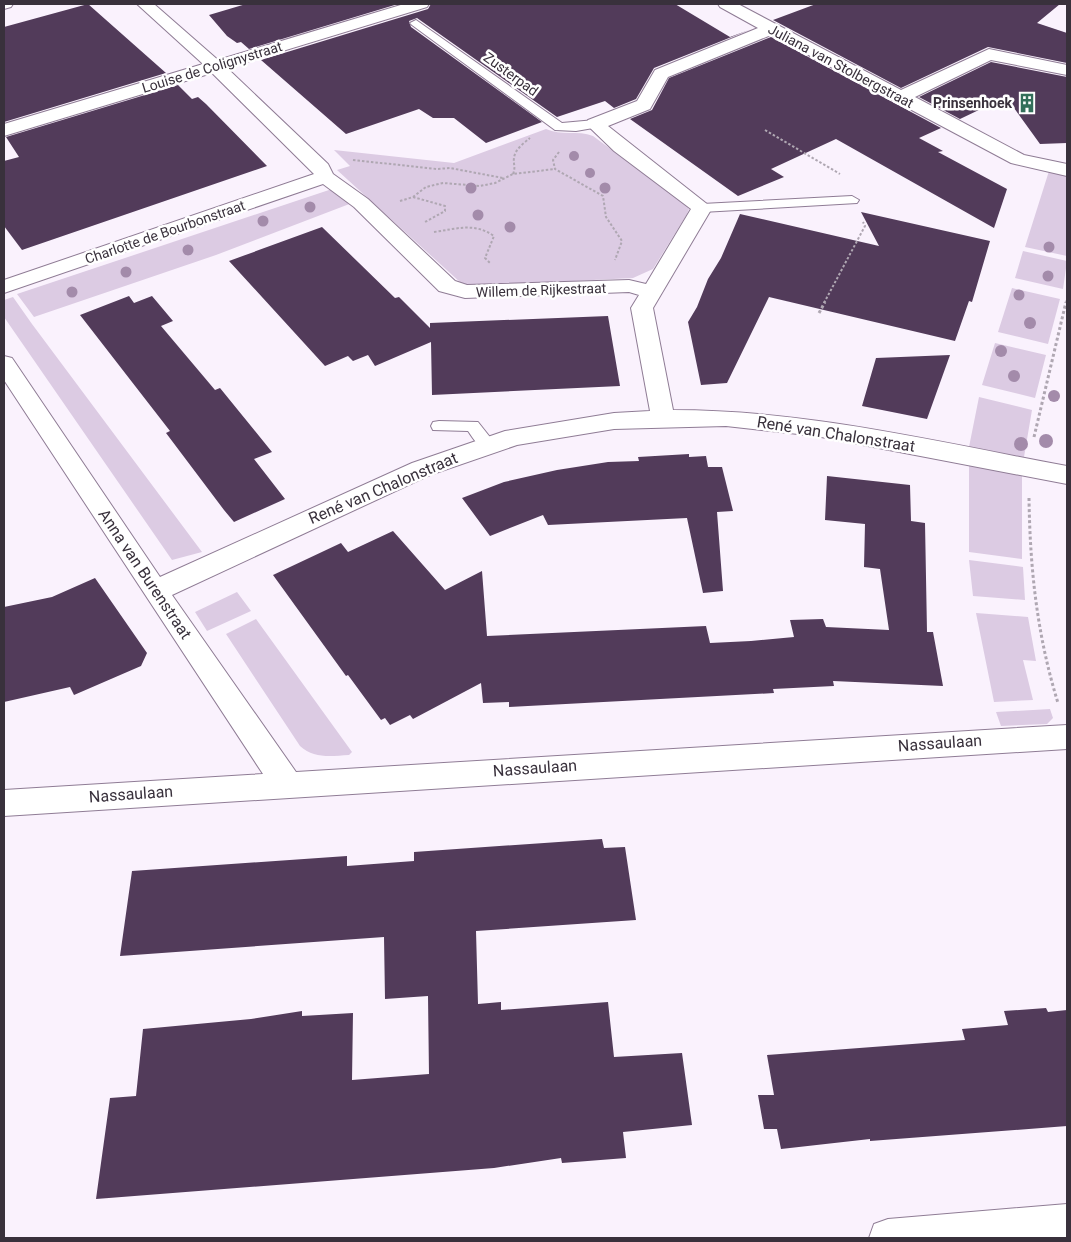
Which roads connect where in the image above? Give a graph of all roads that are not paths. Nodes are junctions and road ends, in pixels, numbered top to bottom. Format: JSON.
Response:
{"nodes":[{"id":1,"x":145,"y":4,"type":"edge"},
{"id":2,"x":421,"y":4,"type":"edge"},
{"id":3,"x":726,"y":4,"type":"edge"},
{"id":4,"x":763,"y":7,"type":"dead end"},
{"id":5,"x":746,"y":14,"type":"junction"},
{"id":6,"x":416,"y":22,"type":"dead end"},
{"id":7,"x":770,"y":29,"type":"junction"},
{"id":8,"x":215,"y":66,"type":"junction"},
{"id":9,"x":1067,"y":70,"type":"edge"},
{"id":10,"x":900,"y":97,"type":"junction"},
{"id":11,"x":595,"y":124,"type":"junction"},
{"id":12,"x":4,"y":130,"type":"edge"},
{"id":13,"x":1067,"y":170,"type":"edge"},
{"id":14,"x":323,"y":172,"type":"junction"},
{"id":15,"x":852,"y":200,"type":"dead end"},
{"id":16,"x":702,"y":208,"type":"junction"},
{"id":17,"x":4,"y":288,"type":"edge"},
{"id":18,"x":650,"y":291,"type":"junction"},
{"id":19,"x":4,"y":363,"type":"edge"},
{"id":20,"x":663,"y":418,"type":"junction"},
{"id":21,"x":439,"y":426,"type":"dead end"},
{"id":22,"x":489,"y":446,"type":"junction"},
{"id":23,"x":1067,"y":475,"type":"edge"},
{"id":24,"x":155,"y":591,"type":"junction"},
{"id":25,"x":1064,"y":724,"type":"edge"},
{"id":26,"x":287,"y":784,"type":"junction"},
{"id":27,"x":4,"y":803,"type":"edge"},
{"id":28,"x":1067,"y":1223,"type":"edge"},
{"id":29,"x":888,"y":1238,"type":"edge"}],
"edges":[{"from":1,"to":8,"type":"street","name":"Willem de Rijkestraat"},
{"from":2,"to":8,"type":"street","name":"Louise de Colignystraat"},
{"from":3,"to":5,"type":"street","name":"Juliana van Stolbergstraat"},
{"from":4,"to":5,"type":"street"},
{"from":5,"to":7,"type":"street","name":"Juliana van Stolbergstraat"},
{"from":6,"to":11,"type":"lane","name":"Zusterpad"},
{"from":7,"to":10,"type":"street","name":"Juliana van Stolbergstraat"},
{"from":7,"to":11,"type":"street"},
{"from":8,"to":12,"type":"street","name":"Louise de Colignystraat"},
{"from":8,"to":14,"type":"street","name":"Willem de Rijkestraat"},
{"from":9,"to":10,"type":"street"},
{"from":10,"to":13,"type":"street","name":"Juliana van Stolbergstraat"},
{"from":11,"to":16,"type":"street"},
{"from":14,"to":17,"type":"street","name":"Charlotte de Bourbonstraat"},
{"from":14,"to":18,"type":"street","name":"Willem de Rijkestraat"},
{"from":15,"to":16,"type":"lane"},
{"from":16,"to":18,"type":"street"},
{"from":18,"to":20,"type":"street"},
{"from":19,"to":24,"type":"street","name":"Anna van Burenstraat"},
{"from":20,"to":22,"type":"street","name":"René van Chalonstraat"},
{"from":20,"to":23,"type":"street","name":"René van Chalonstraat"},
{"from":21,"to":22,"type":"lane"},
{"from":22,"to":24,"type":"street","name":"René van Chalonstraat"},
{"from":24,"to":26,"type":"street","name":"Anna van Burenstraat"},
{"from":25,"to":26,"type":"street","name":"Nassaulaan"},
{"from":26,"to":27,"type":"street","name":"Nassaulaan"},
{"from":28,"to":29,"type":"street"}]}
